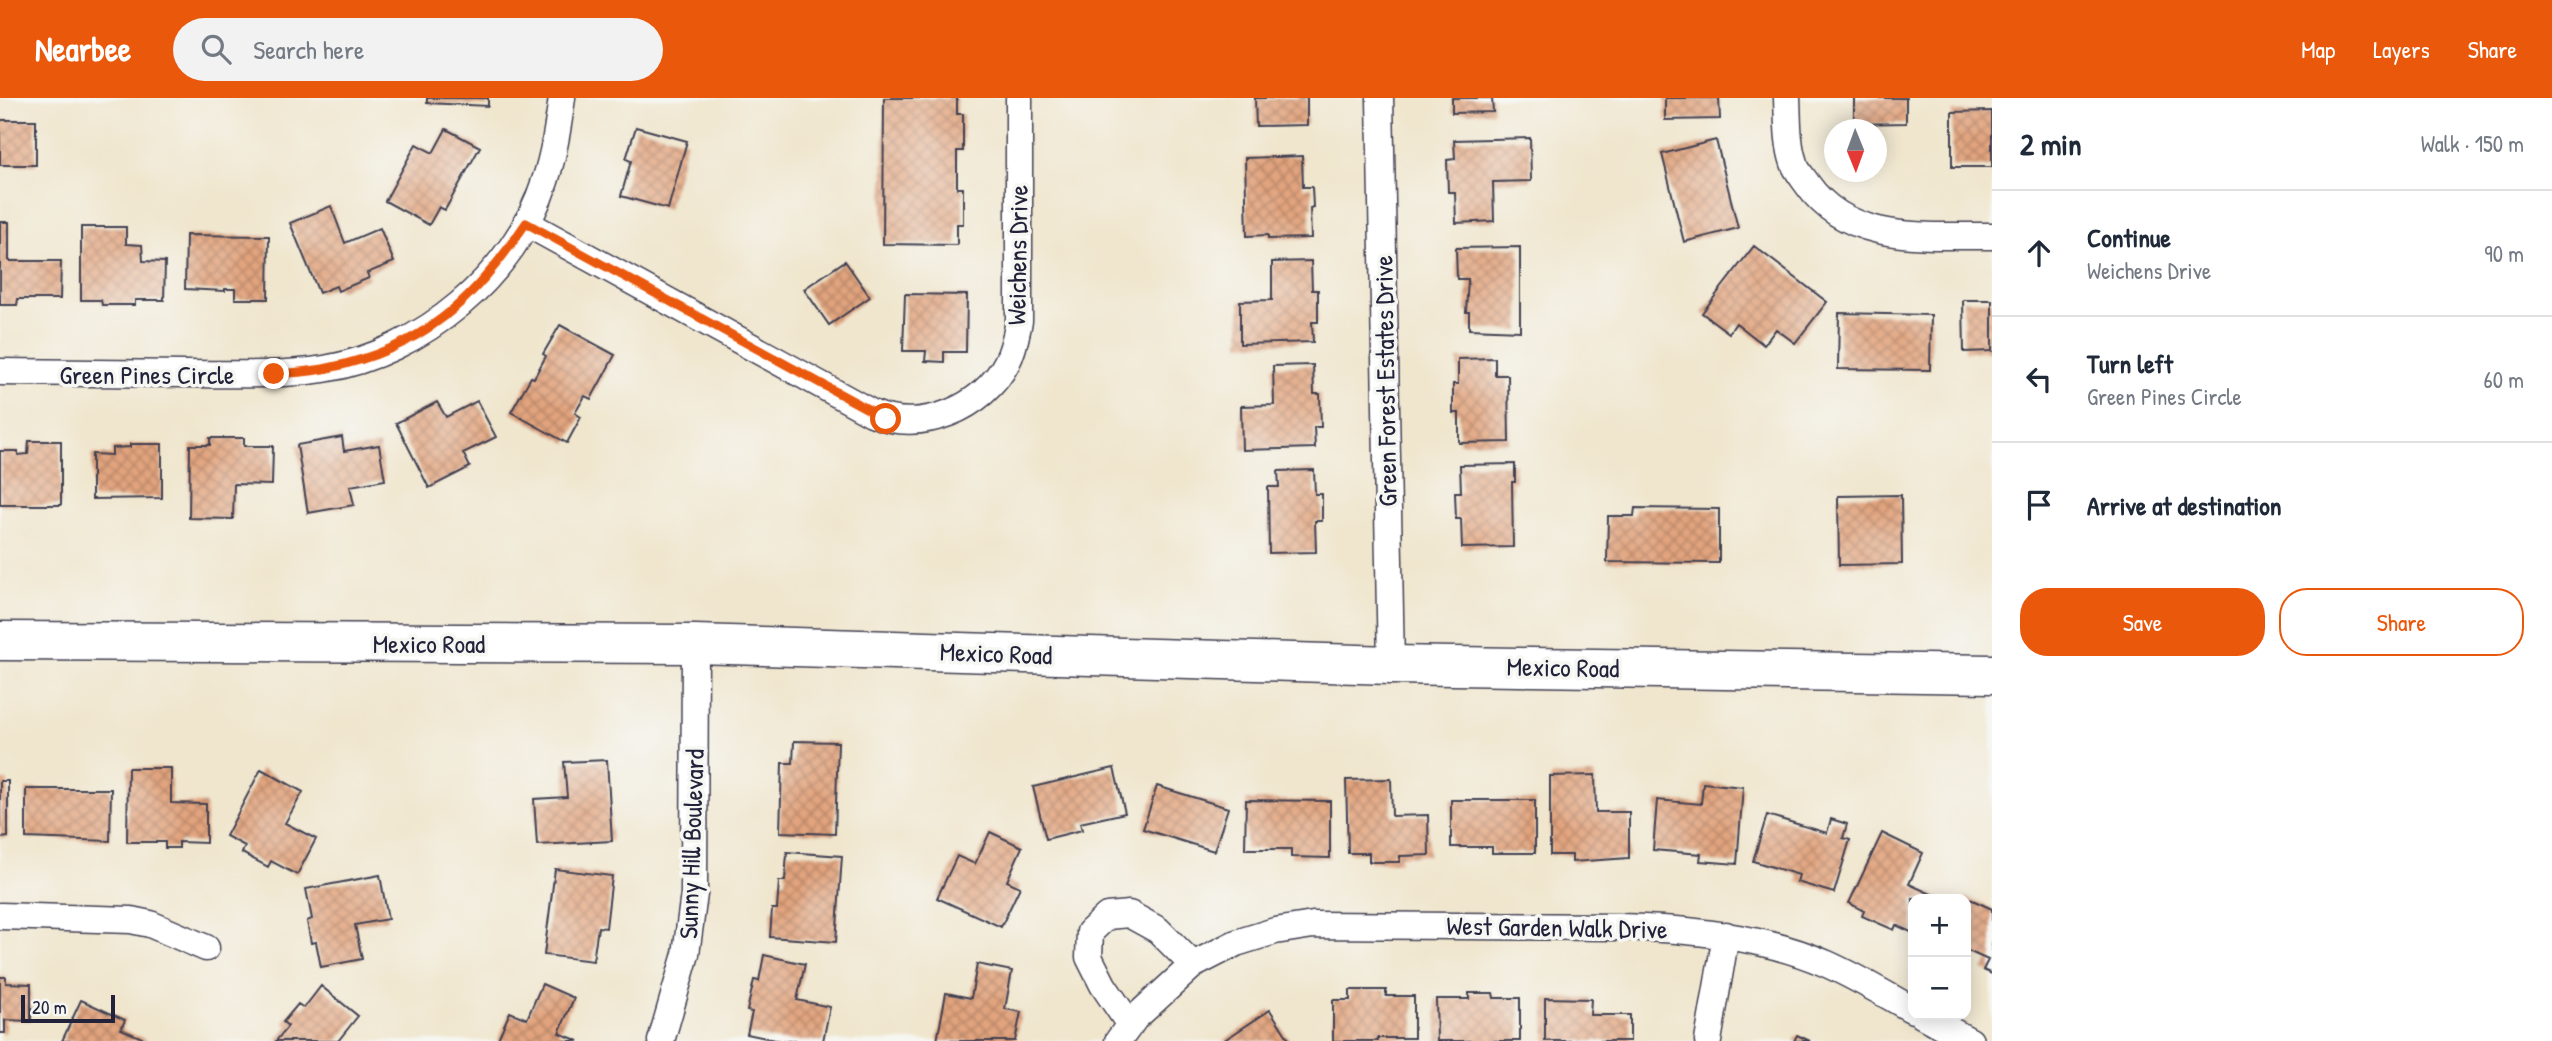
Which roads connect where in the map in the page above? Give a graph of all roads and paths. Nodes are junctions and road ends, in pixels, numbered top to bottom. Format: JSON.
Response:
{"nodes":[{"id":1,"x":562,"y":98,"type":"edge"},
{"id":2,"x":1019,"y":98,"type":"edge"},
{"id":3,"x":1380,"y":98,"type":"edge"},
{"id":4,"x":1787,"y":98,"type":"edge"},
{"id":5,"x":526,"y":223,"type":"junction"},
{"id":6,"x":1992,"y":236,"type":"edge"},
{"id":7,"x":0,"y":372,"type":"edge"},
{"id":8,"x":0,"y":641,"type":"edge"},
{"id":9,"x":695,"y":644,"type":"junction"},
{"id":10,"x":1391,"y":665,"type":"junction"},
{"id":11,"x":1992,"y":674,"type":"edge"},
{"id":12,"x":0,"y":916,"type":"edge"},
{"id":13,"x":1726,"y":936,"type":"junction"},
{"id":14,"x":206,"y":948,"type":"dead end"},
{"id":15,"x":1193,"y":965,"type":"junction"},
{"id":16,"x":1908,"y":1007,"type":"edge"},
{"id":17,"x":1931,"y":1020,"type":"edge"},
{"id":18,"x":1124,"y":1033,"type":"edge"},
{"id":19,"x":661,"y":1041,"type":"edge"},
{"id":20,"x":1708,"y":1041,"type":"edge"},
{"id":21,"x":1970,"y":1041,"type":"edge"}],
"edges":[{"from":1,"to":5,"type":"street","name":"Green Pines Circle"},
{"from":2,"to":5,"type":"street","name":"Weichens Drive"},
{"from":3,"to":10,"type":"street","name":"Green Forest Estates Drive"},
{"from":4,"to":6,"type":"street"},
{"from":5,"to":7,"type":"street","name":"Green Pines Circle"},
{"from":8,"to":9,"type":"main road","name":"Mexico Road"},
{"from":9,"to":10,"type":"main road","name":"Mexico Road"},
{"from":9,"to":19,"type":"street","name":"Sunny Hill Boulevard"},
{"from":10,"to":11,"type":"main road","name":"Mexico Road"},
{"from":12,"to":14,"type":"street"},
{"from":13,"to":15,"type":"street","name":"West Garden Walk Drive"},
{"from":13,"to":16,"type":"street","name":"West Garden Walk Drive"},
{"from":13,"to":20,"type":"street"},
{"from":15,"to":18,"type":"street","name":"West Garden Walk Drive"},
{"from":15,"to":18,"type":"street","name":"West Garden Walk Drive"},
{"from":17,"to":21,"type":"street"}]}
